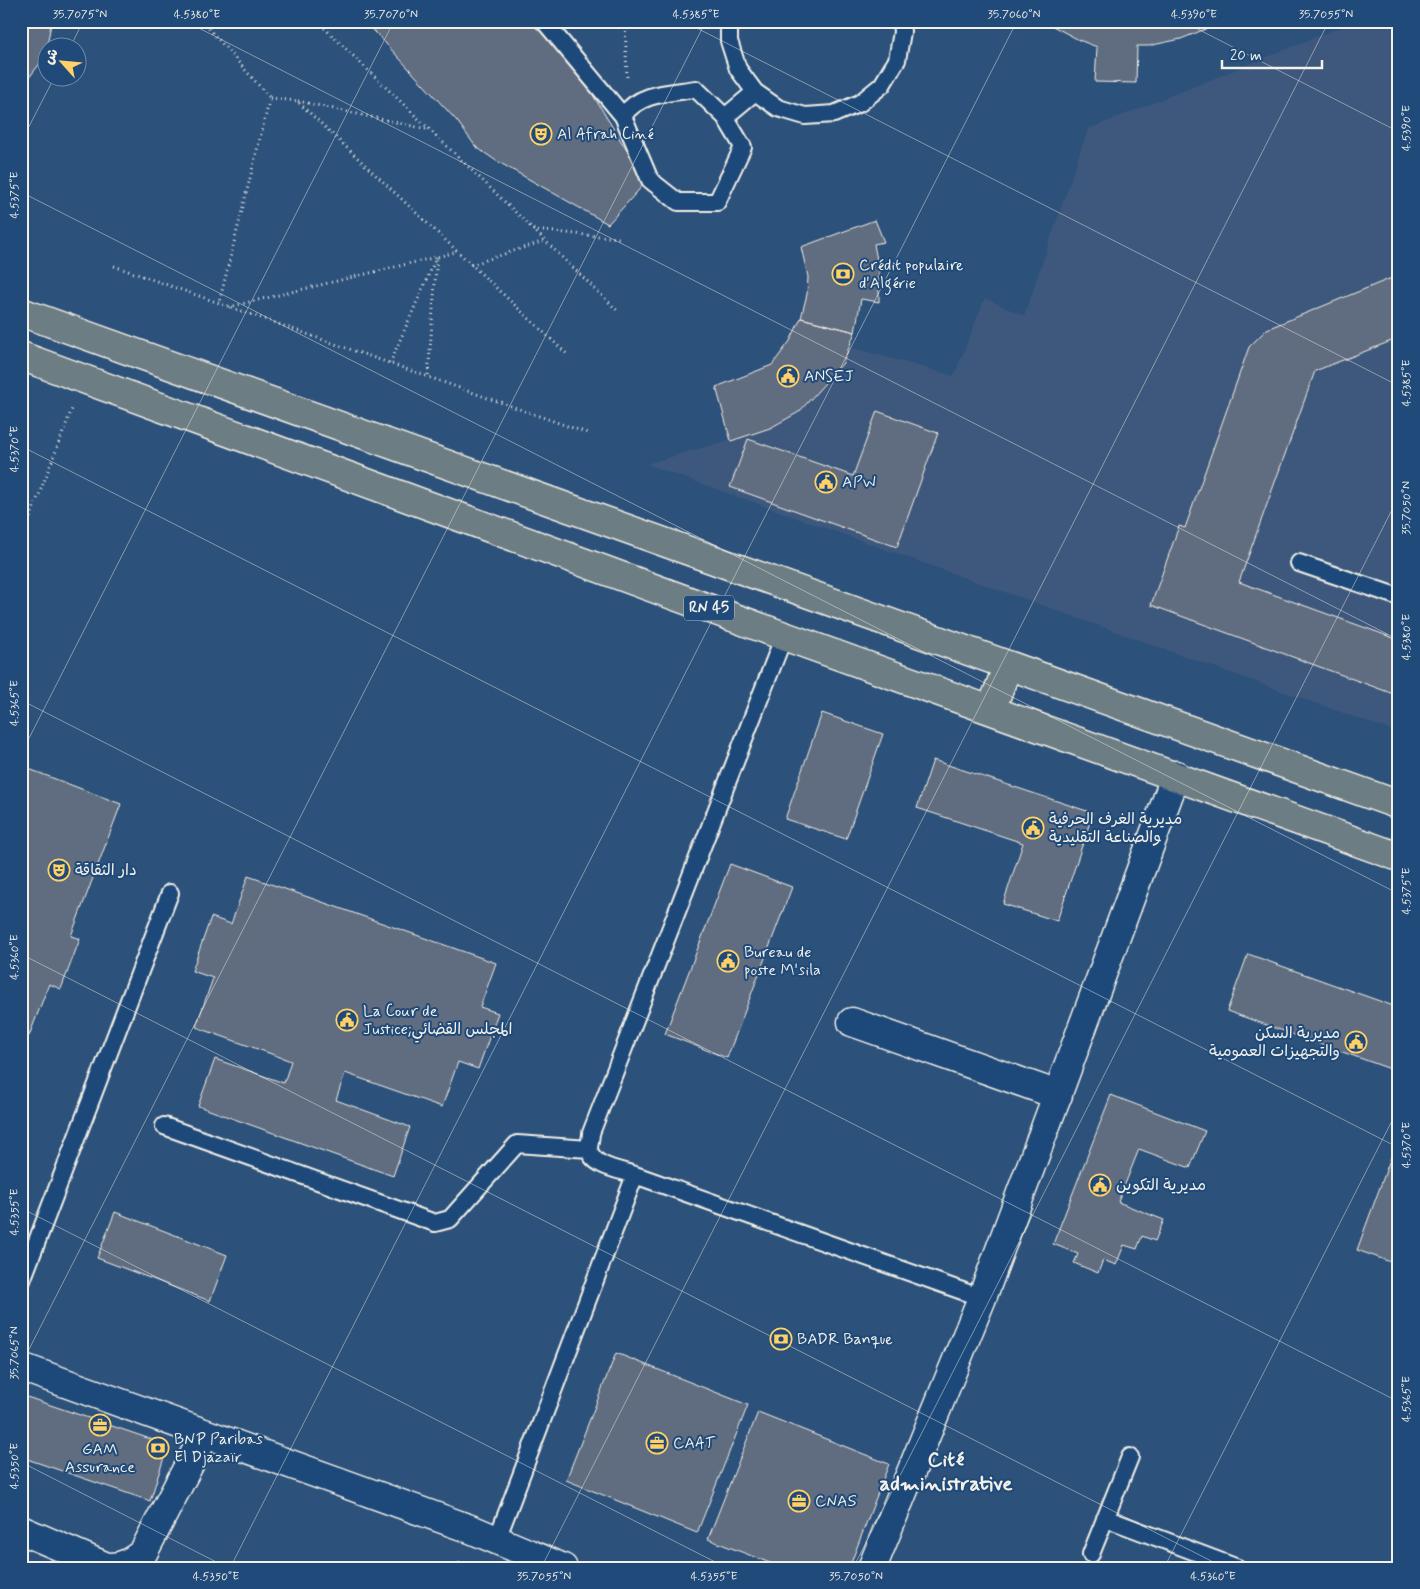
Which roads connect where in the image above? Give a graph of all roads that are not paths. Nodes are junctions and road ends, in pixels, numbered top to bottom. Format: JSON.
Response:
{"nodes":[{"id":1,"x":544,"y":21,"type":"edge"},
{"id":2,"x":730,"y":21,"type":"edge"},
{"id":3,"x":901,"y":21,"type":"edge"},
{"id":4,"x":755,"y":92,"type":"junction"},
{"id":5,"x":626,"y":112,"type":"junction"},
{"id":6,"x":725,"y":117,"type":"junction"},
{"id":7,"x":21,"y":312,"type":"edge"},
{"id":8,"x":21,"y":356,"type":"edge"},
{"id":9,"x":1299,"y":563,"type":"dead end"},
{"id":10,"x":1399,"y":598,"type":"edge"},
{"id":11,"x":784,"y":636,"type":"junction"},
{"id":12,"x":1008,"y":665,"type":"junction"},
{"id":13,"x":991,"y":710,"type":"junction"},
{"id":14,"x":1176,"y":775,"type":"junction"},
{"id":15,"x":1399,"y":805,"type":"edge"},
{"id":16,"x":1399,"y":857,"type":"edge"},
{"id":17,"x":170,"y":893,"type":"dead end"},
{"id":18,"x":852,"y":1022,"type":"dead end"},
{"id":19,"x":1058,"y":1094,"type":"junction"},
{"id":20,"x":164,"y":1126,"type":"dead end"},
{"id":21,"x":589,"y":1149,"type":"junction"},
{"id":22,"x":635,"y":1175,"type":"junction"},
{"id":23,"x":21,"y":1283,"type":"edge"},
{"id":24,"x":982,"y":1298,"type":"junction"},
{"id":25,"x":21,"y":1367,"type":"edge"},
{"id":26,"x":206,"y":1434,"type":"junction"},
{"id":27,"x":1130,"y":1457,"type":"dead end"},
{"id":28,"x":1105,"y":1518,"type":"junction"},
{"id":29,"x":21,"y":1530,"type":"edge"},
{"id":30,"x":498,"y":1540,"type":"junction"},
{"id":31,"x":1091,"y":1554,"type":"dead end"},
{"id":32,"x":117,"y":1568,"type":"edge"},
{"id":33,"x":564,"y":1568,"type":"edge"},
{"id":34,"x":872,"y":1568,"type":"edge"},
{"id":35,"x":1238,"y":1568,"type":"edge"}],
"edges":[{"from":1,"to":5,"type":"lane"},
{"from":2,"to":4,"type":"lane"},
{"from":3,"to":4,"type":"lane"},
{"from":4,"to":6,"type":"lane"},
{"from":5,"to":6,"type":"lane"},
{"from":5,"to":6,"type":"lane"},
{"from":7,"to":12,"type":"main road"},
{"from":8,"to":11,"type":"main road","number":"RN 45"},
{"from":9,"to":10,"type":"lane"},
{"from":11,"to":13,"type":"main road","number":"RN 45"},
{"from":11,"to":21,"type":"lane"},
{"from":12,"to":13,"type":"main road"},
{"from":12,"to":15,"type":"main road"},
{"from":13,"to":14,"type":"main road","number":"RN 45"},
{"from":14,"to":16,"type":"main road","number":"RN 45"},
{"from":14,"to":19,"type":"street"},
{"from":17,"to":23,"type":"lane"},
{"from":18,"to":19,"type":"street"},
{"from":19,"to":24,"type":"street"},
{"from":20,"to":21,"type":"lane"},
{"from":21,"to":22,"type":"lane"},
{"from":22,"to":24,"type":"lane"},
{"from":22,"to":30,"type":"lane"},
{"from":24,"to":34,"type":"street"},
{"from":25,"to":26,"type":"street"},
{"from":26,"to":30,"type":"street"},
{"from":26,"to":32,"type":"street"},
{"from":27,"to":28,"type":"lane"},
{"from":28,"to":31,"type":"lane"},
{"from":28,"to":35,"type":"lane"},
{"from":29,"to":32,"type":"street"},
{"from":30,"to":33,"type":"street"}]}
